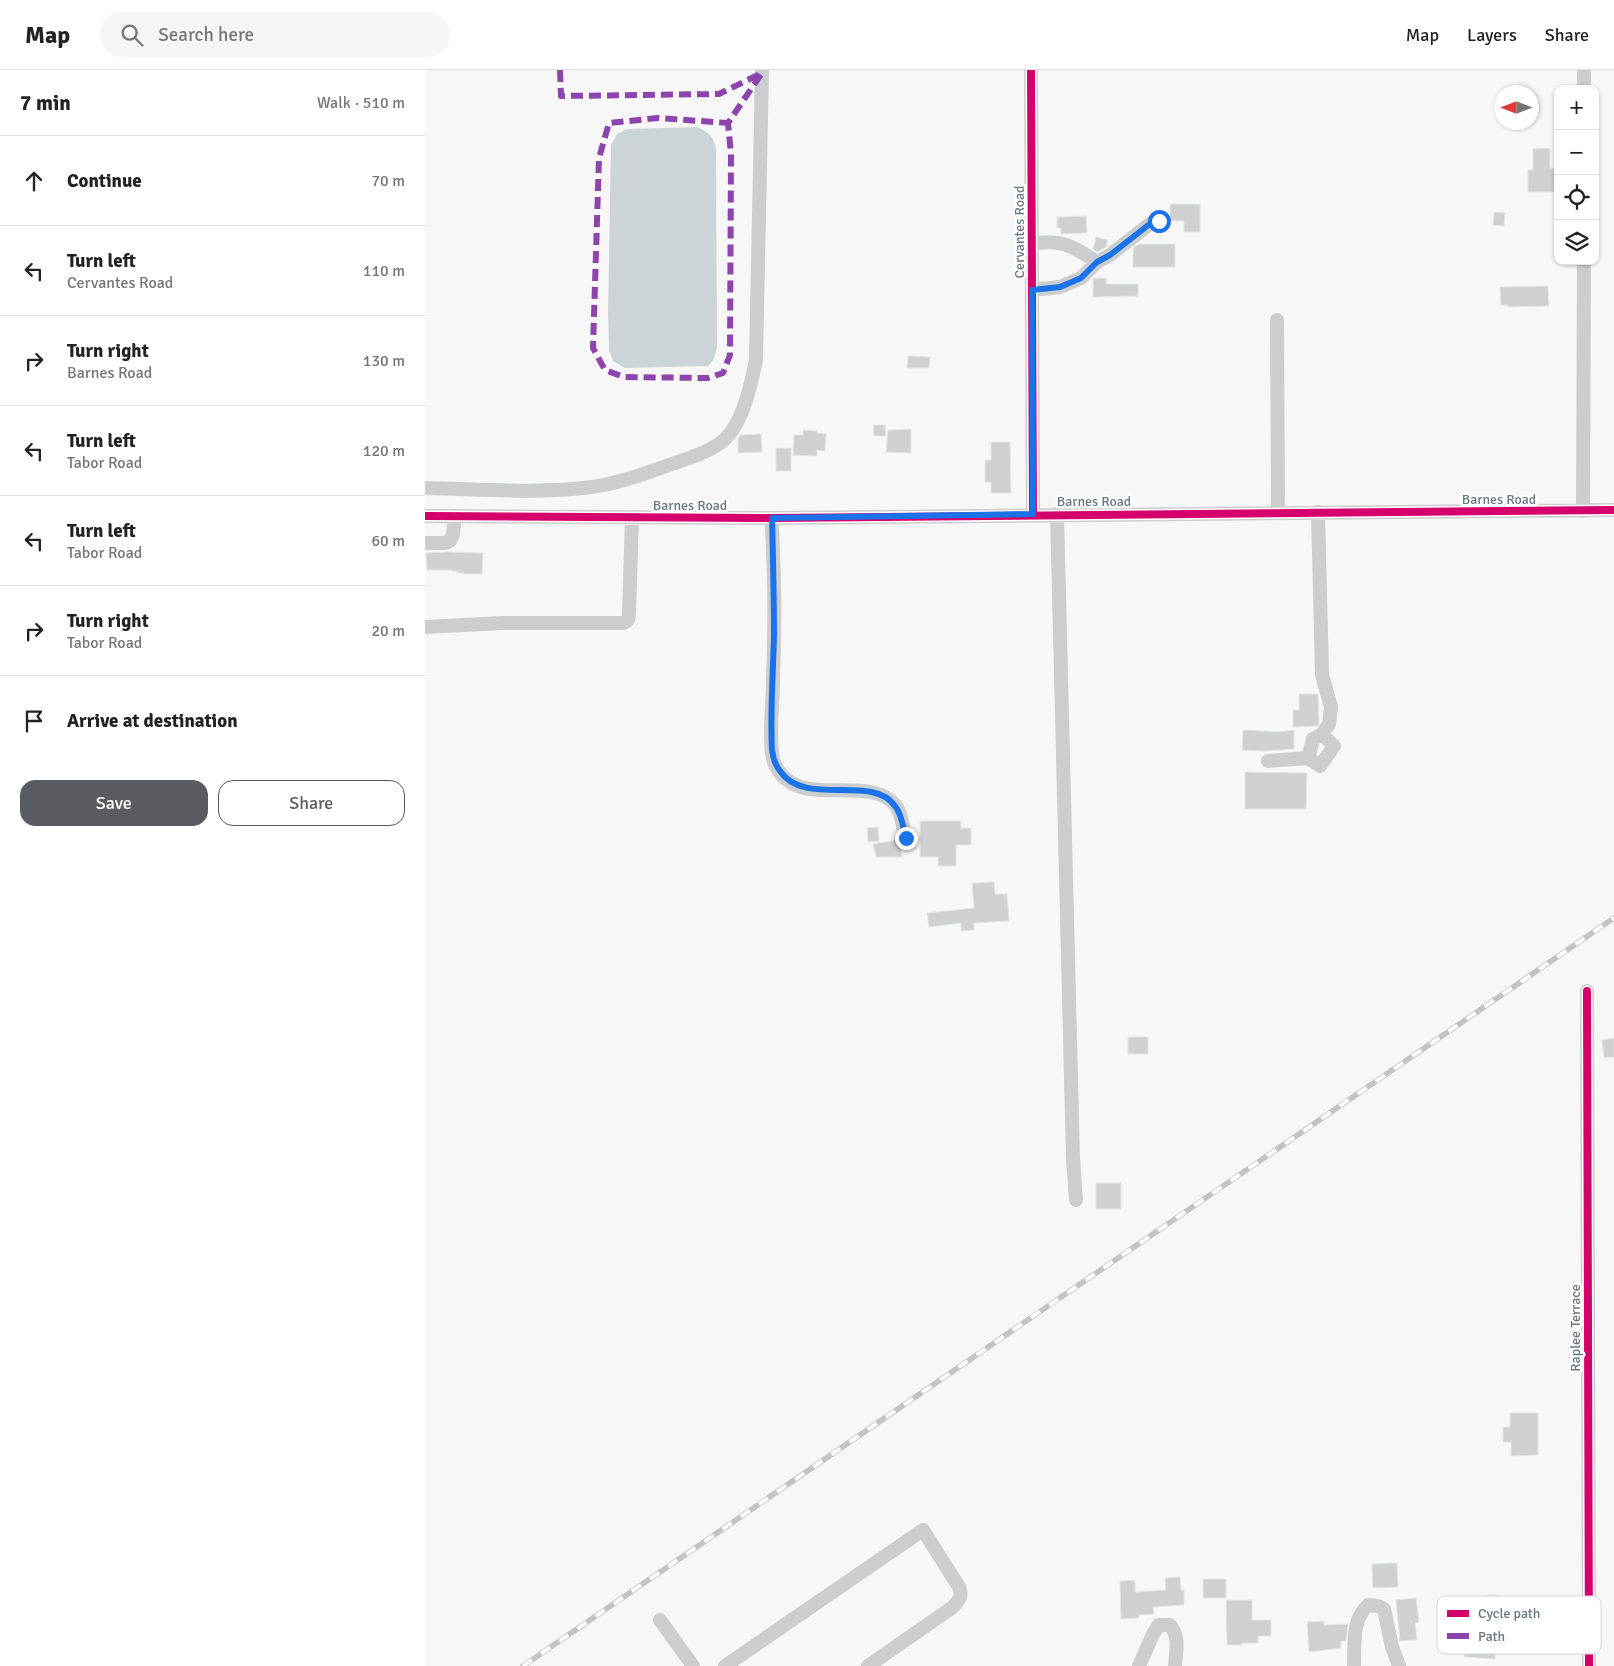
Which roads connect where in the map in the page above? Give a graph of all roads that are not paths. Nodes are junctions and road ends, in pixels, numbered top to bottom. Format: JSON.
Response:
{"nodes":[{"id":1,"x":762,"y":70,"type":"edge"},
{"id":2,"x":1031,"y":70,"type":"edge"},
{"id":3,"x":1584,"y":70,"type":"edge"},
{"id":4,"x":1584,"y":85,"type":"edge"},
{"id":5,"x":1159,"y":221,"type":"dead end"},
{"id":6,"x":1032,"y":244,"type":"junction"},
{"id":7,"x":1097,"y":262,"type":"junction"},
{"id":8,"x":1583,"y":265,"type":"edge"},
{"id":9,"x":1032,"y":290,"type":"junction"},
{"id":10,"x":1277,"y":320,"type":"dead end"},
{"id":11,"x":425,"y":488,"type":"edge"},
{"id":12,"x":1583,"y":510,"type":"junction"},
{"id":13,"x":1614,"y":510,"type":"edge"},
{"id":14,"x":1318,"y":512,"type":"junction"},
{"id":15,"x":1278,"y":513,"type":"junction"},
{"id":16,"x":1033,"y":514,"type":"junction"},
{"id":17,"x":1057,"y":514,"type":"junction"},
{"id":18,"x":425,"y":516,"type":"edge"},
{"id":19,"x":455,"y":516,"type":"junction"},
{"id":20,"x":632,"y":517,"type":"junction"},
{"id":21,"x":772,"y":518,"type":"junction"},
{"id":22,"x":425,"y":543,"type":"edge"},
{"id":23,"x":425,"y":627,"type":"edge"},
{"id":24,"x":1322,"y":734,"type":"junction"},
{"id":25,"x":1308,"y":758,"type":"junction"},
{"id":26,"x":1268,"y":761,"type":"dead end"},
{"id":27,"x":906,"y":838,"type":"dead end"},
{"id":28,"x":1587,"y":990,"type":"dead end"},
{"id":29,"x":1076,"y":1200,"type":"dead end"},
{"id":30,"x":1589,"y":1596,"type":"edge"},
{"id":31,"x":661,"y":1620,"type":"dead end"},
{"id":32,"x":693,"y":1666,"type":"edge"},
{"id":33,"x":725,"y":1666,"type":"edge"},
{"id":34,"x":868,"y":1666,"type":"edge"},
{"id":35,"x":1139,"y":1666,"type":"edge"},
{"id":36,"x":1175,"y":1666,"type":"edge"},
{"id":37,"x":1354,"y":1666,"type":"edge"},
{"id":38,"x":1399,"y":1666,"type":"edge"}],
"edges":[{"from":1,"to":11,"type":"street"},
{"from":2,"to":6,"type":"street","name":"Cervantes Road"},
{"from":3,"to":4,"type":"street"},
{"from":5,"to":7,"type":"street"},
{"from":6,"to":7,"type":"street"},
{"from":6,"to":9,"type":"street","name":"Cervantes Road"},
{"from":7,"to":9,"type":"street"},
{"from":8,"to":12,"type":"street"},
{"from":9,"to":16,"type":"street","name":"Cervantes Road"},
{"from":10,"to":15,"type":"street"},
{"from":12,"to":13,"type":"street","name":"Barnes Road"},
{"from":12,"to":14,"type":"street","name":"Barnes Road"},
{"from":14,"to":15,"type":"street","name":"Barnes Road"},
{"from":14,"to":24,"type":"street"},
{"from":15,"to":17,"type":"street","name":"Barnes Road"},
{"from":16,"to":17,"type":"street","name":"Barnes Road"},
{"from":16,"to":21,"type":"street","name":"Barnes Road"},
{"from":17,"to":29,"type":"street"},
{"from":18,"to":19,"type":"street","name":"Barnes Road"},
{"from":19,"to":20,"type":"street","name":"Barnes Road"},
{"from":19,"to":22,"type":"street"},
{"from":20,"to":21,"type":"street","name":"Barnes Road"},
{"from":20,"to":23,"type":"street"},
{"from":21,"to":27,"type":"street"},
{"from":24,"to":25,"type":"street"},
{"from":24,"to":25,"type":"street"},
{"from":25,"to":26,"type":"street"},
{"from":28,"to":30,"type":"street","name":"Raplee Terrace"},
{"from":31,"to":32,"type":"street"},
{"from":33,"to":34,"type":"street"},
{"from":35,"to":36,"type":"street"},
{"from":37,"to":38,"type":"street"}]}
